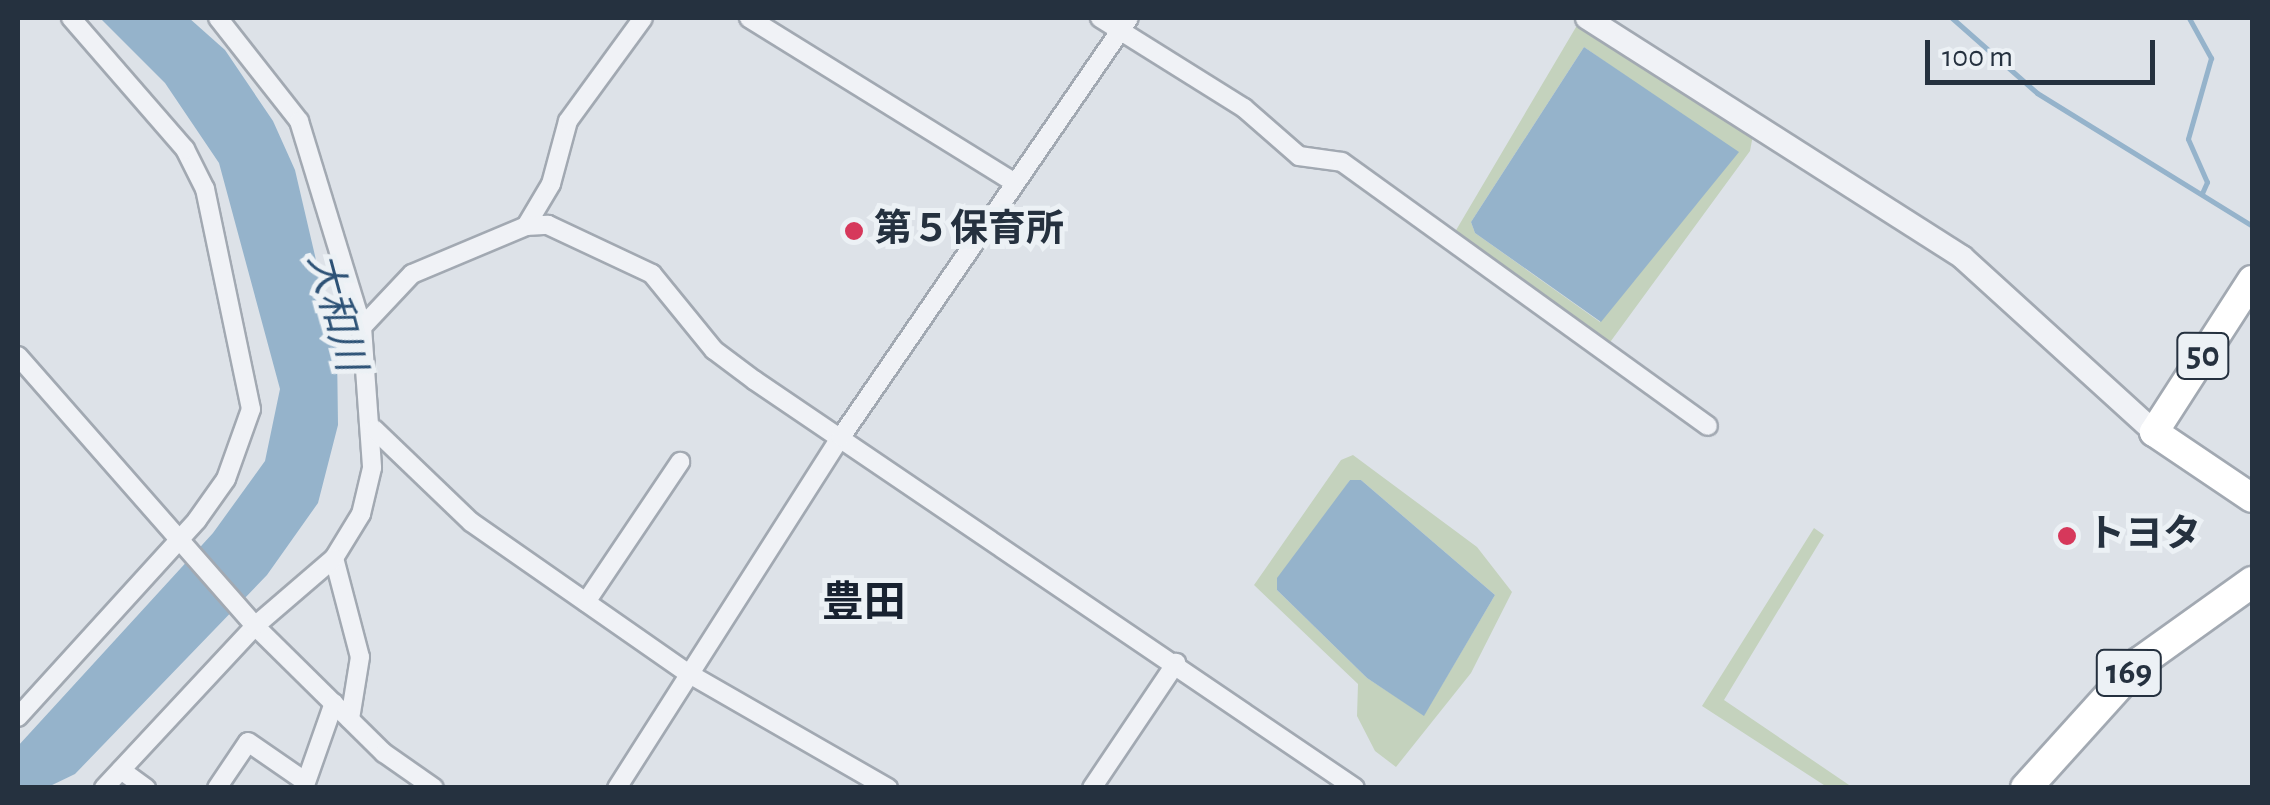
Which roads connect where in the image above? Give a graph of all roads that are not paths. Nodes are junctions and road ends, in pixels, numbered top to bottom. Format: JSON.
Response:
{"nodes":[{"id":1,"x":71,"y":18,"type":"edge"},
{"id":2,"x":218,"y":18,"type":"edge"},
{"id":3,"x":643,"y":18,"type":"edge"},
{"id":4,"x":749,"y":18,"type":"edge"},
{"id":5,"x":1100,"y":18,"type":"edge"},
{"id":6,"x":1587,"y":18,"type":"edge"},
{"id":7,"x":1124,"y":24,"type":"edge"},
{"id":8,"x":1014,"y":182,"type":"junction"},
{"id":9,"x":526,"y":226,"type":"junction"},
{"id":10,"x":2252,"y":280,"type":"edge"},
{"id":11,"x":362,"y":327,"type":"junction"},
{"id":12,"x":18,"y":356,"type":"edge"},
{"id":13,"x":1708,"y":426,"type":"dead end"},
{"id":14,"x":374,"y":429,"type":"junction"},
{"id":15,"x":2154,"y":432,"type":"junction"},
{"id":16,"x":841,"y":437,"type":"junction"},
{"id":17,"x":680,"y":462,"type":"dead end"},
{"id":18,"x":2252,"y":498,"type":"edge"},
{"id":19,"x":179,"y":544,"type":"junction"},
{"id":20,"x":334,"y":558,"type":"junction"},
{"id":21,"x":2252,"y":582,"type":"edge"},
{"id":22,"x":586,"y":602,"type":"junction"},
{"id":23,"x":252,"y":622,"type":"junction"},
{"id":24,"x":1176,"y":664,"type":"junction"},
{"id":25,"x":686,"y":672,"type":"junction"},
{"id":26,"x":334,"y":703,"type":"junction"},
{"id":27,"x":18,"y":717,"type":"edge"},
{"id":28,"x":350,"y":718,"type":"junction"},
{"id":29,"x":121,"y":770,"type":"junction"},
{"id":30,"x":305,"y":785,"type":"edge"},
{"id":31,"x":104,"y":788,"type":"edge"},
{"id":32,"x":146,"y":788,"type":"edge"},
{"id":33,"x":217,"y":788,"type":"edge"},
{"id":34,"x":434,"y":788,"type":"edge"},
{"id":35,"x":617,"y":788,"type":"edge"},
{"id":36,"x":888,"y":788,"type":"edge"},
{"id":37,"x":1092,"y":788,"type":"edge"},
{"id":38,"x":1356,"y":788,"type":"edge"},
{"id":39,"x":2026,"y":788,"type":"edge"}],
"edges":[{"from":1,"to":19,"type":"street"},
{"from":2,"to":11,"type":"street"},
{"from":3,"to":9,"type":"street"},
{"from":4,"to":8,"type":"street"},
{"from":5,"to":7,"type":"street"},
{"from":6,"to":15,"type":"street"},
{"from":7,"to":8,"type":"street"},
{"from":7,"to":13,"type":"street"},
{"from":8,"to":16,"type":"street"},
{"from":9,"to":11,"type":"street"},
{"from":9,"to":16,"type":"street"},
{"from":10,"to":15,"type":"main road","number":"50"},
{"from":11,"to":14,"type":"street"},
{"from":12,"to":19,"type":"street"},
{"from":14,"to":20,"type":"street"},
{"from":14,"to":22,"type":"street"},
{"from":15,"to":18,"type":"main road","number":"50"},
{"from":16,"to":24,"type":"street"},
{"from":16,"to":25,"type":"street"},
{"from":17,"to":22,"type":"street"},
{"from":19,"to":23,"type":"street"},
{"from":19,"to":27,"type":"street"},
{"from":20,"to":23,"type":"street"},
{"from":20,"to":28,"type":"street"},
{"from":21,"to":39,"type":"highway","number":"169"},
{"from":22,"to":25,"type":"street"},
{"from":23,"to":26,"type":"street"},
{"from":23,"to":29,"type":"street"},
{"from":24,"to":37,"type":"street"},
{"from":24,"to":38,"type":"street"},
{"from":25,"to":35,"type":"street"},
{"from":25,"to":36,"type":"street"},
{"from":26,"to":28,"type":"street"},
{"from":26,"to":30,"type":"street"},
{"from":28,"to":34,"type":"street"},
{"from":29,"to":31,"type":"street"},
{"from":29,"to":32,"type":"street"},
{"from":30,"to":33,"type":"street"}]}
